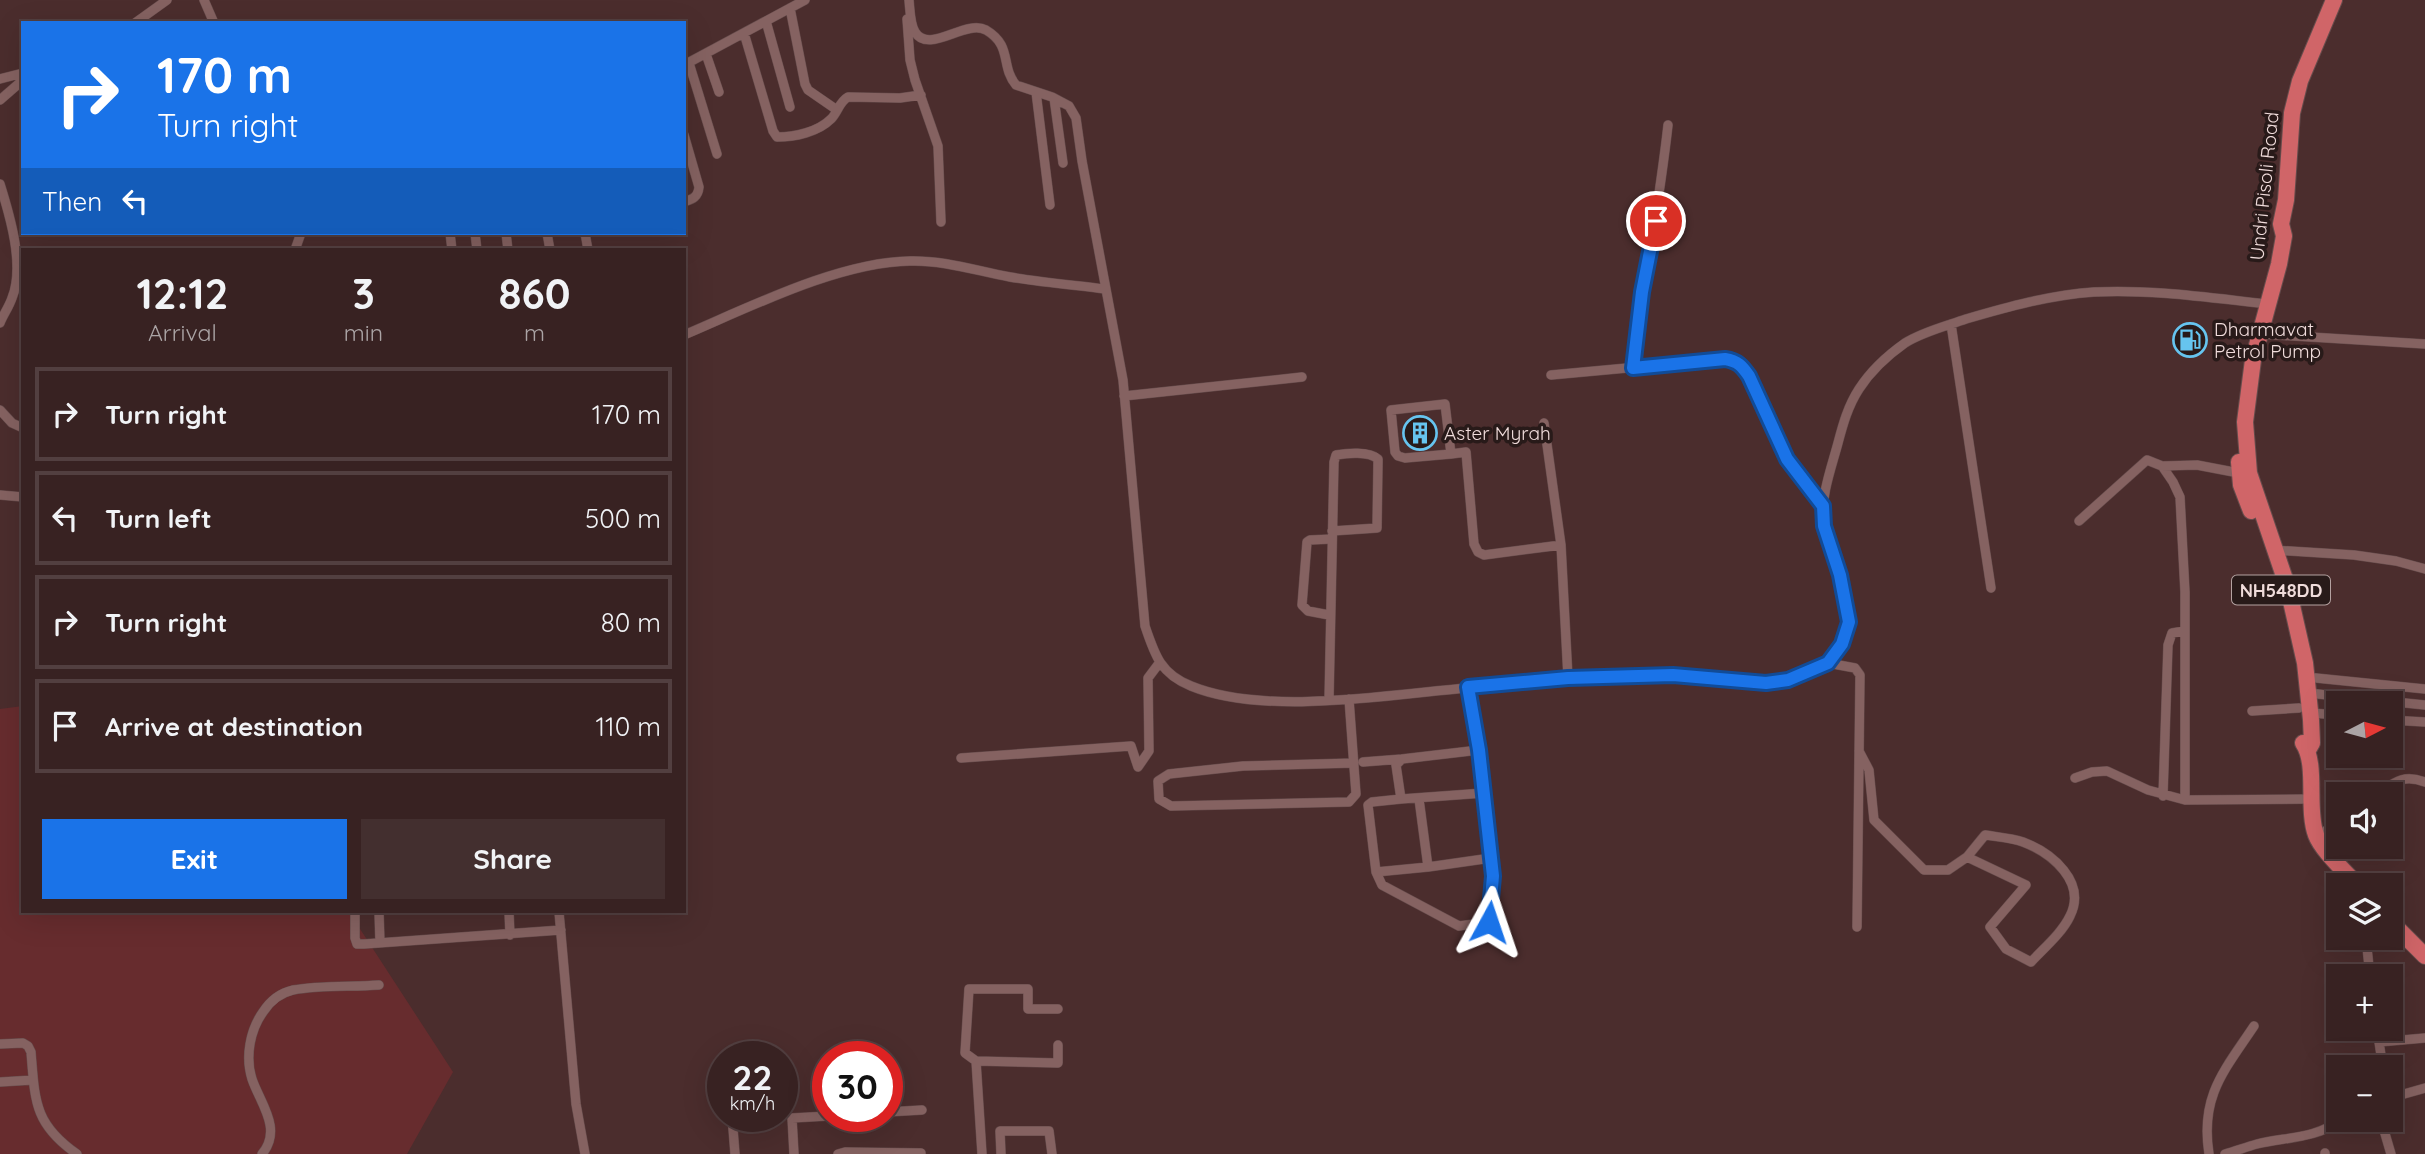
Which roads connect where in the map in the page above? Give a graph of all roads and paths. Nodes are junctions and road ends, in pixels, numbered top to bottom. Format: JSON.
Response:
{"nodes":[{"id":1,"x":167,"y":0,"type":"edge"},
{"id":2,"x":204,"y":0,"type":"edge"},
{"id":3,"x":805,"y":0,"type":"edge"},
{"id":4,"x":907,"y":0,"type":"edge"},
{"id":5,"x":2334,"y":0,"type":"edge"},
{"id":6,"x":790,"y":8,"type":"junction"},
{"id":7,"x":138,"y":21,"type":"edge"},
{"id":8,"x":213,"y":21,"type":"edge"},
{"id":9,"x":766,"y":21,"type":"junction"},
{"id":10,"x":744,"y":33,"type":"junction"},
{"id":11,"x":924,"y":40,"type":"junction"},
{"id":12,"x":909,"y":44,"type":"junction"},
{"id":13,"x":706,"y":54,"type":"junction"},
{"id":14,"x":686,"y":64,"type":"edge"},
{"id":15,"x":21,"y":74,"type":"edge"},
{"id":16,"x":0,"y":79,"type":"edge"},
{"id":17,"x":21,"y":82,"type":"edge"},
{"id":18,"x":719,"y":92,"type":"dead end"},
{"id":19,"x":1037,"y":92,"type":"junction"},
{"id":20,"x":921,"y":95,"type":"junction"},
{"id":21,"x":1055,"y":98,"type":"junction"},
{"id":22,"x":0,"y":100,"type":"edge"},
{"id":23,"x":790,"y":107,"type":"dead end"},
{"id":24,"x":837,"y":110,"type":"junction"},
{"id":25,"x":1668,"y":125,"type":"dead end"},
{"id":26,"x":686,"y":142,"type":"edge"},
{"id":27,"x":717,"y":154,"type":"dead end"},
{"id":28,"x":1063,"y":163,"type":"dead end"},
{"id":29,"x":0,"y":184,"type":"edge"},
{"id":30,"x":2,"y":199,"type":"edge"},
{"id":31,"x":686,"y":201,"type":"edge"},
{"id":32,"x":1050,"y":205,"type":"dead end"},
{"id":33,"x":941,"y":222,"type":"dead end"},
{"id":34,"x":1105,"y":289,"type":"junction"},
{"id":35,"x":2264,"y":304,"type":"junction"},
{"id":36,"x":0,"y":323,"type":"edge"},
{"id":37,"x":1951,"y":324,"type":"junction"},
{"id":38,"x":686,"y":334,"type":"edge"},
{"id":39,"x":2260,"y":334,"type":"junction"},
{"id":40,"x":2425,"y":344,"type":"edge"},
{"id":41,"x":1633,"y":368,"type":"junction"},
{"id":42,"x":1551,"y":375,"type":"dead end"},
{"id":43,"x":1302,"y":377,"type":"dead end"},
{"id":44,"x":1124,"y":396,"type":"junction"},
{"id":45,"x":0,"y":410,"type":"edge"},
{"id":46,"x":1544,"y":423,"type":"dead end"},
{"id":47,"x":21,"y":427,"type":"edge"},
{"id":48,"x":2241,"y":428,"type":"junction"},
{"id":49,"x":1451,"y":454,"type":"junction"},
{"id":50,"x":2162,"y":466,"type":"junction"},
{"id":51,"x":2244,"y":474,"type":"junction"},
{"id":52,"x":0,"y":495,"type":"edge"},
{"id":53,"x":21,"y":497,"type":"edge"},
{"id":54,"x":1823,"y":506,"type":"junction"},
{"id":55,"x":2079,"y":521,"type":"dead end"},
{"id":56,"x":1332,"y":535,"type":"junction"},
{"id":57,"x":1561,"y":545,"type":"junction"},
{"id":58,"x":2272,"y":550,"type":"junction"},
{"id":59,"x":2425,"y":569,"type":"edge"},
{"id":60,"x":1991,"y":588,"type":"dead end"},
{"id":61,"x":1329,"y":615,"type":"junction"},
{"id":62,"x":2184,"y":631,"type":"junction"},
{"id":63,"x":1160,"y":662,"type":"junction"},
{"id":64,"x":1828,"y":663,"type":"junction"},
{"id":65,"x":1568,"y":678,"type":"junction"},
{"id":66,"x":2305,"y":685,"type":"junction"},
{"id":67,"x":1468,"y":687,"type":"junction"},
{"id":68,"x":2425,"y":689,"type":"edge"},
{"id":69,"x":1349,"y":699,"type":"junction"},
{"id":70,"x":1329,"y":700,"type":"junction"},
{"id":71,"x":2425,"y":705,"type":"edge"},
{"id":72,"x":2252,"y":710,"type":"dead end"},
{"id":73,"x":2305,"y":711,"type":"junction"},
{"id":74,"x":2326,"y":714,"type":"edge"},
{"id":75,"x":2403,"y":720,"type":"edge"},
{"id":76,"x":2425,"y":722,"type":"edge"},
{"id":77,"x":1858,"y":749,"type":"junction"},
{"id":78,"x":1479,"y":750,"type":"junction"},
{"id":79,"x":961,"y":758,"type":"dead end"},
{"id":80,"x":1402,"y":759,"type":"junction"},
{"id":81,"x":1359,"y":762,"type":"junction"},
{"id":82,"x":2075,"y":778,"type":"dead end"},
{"id":83,"x":2395,"y":782,"type":"edge"},
{"id":84,"x":2425,"y":782,"type":"edge"},
{"id":85,"x":1484,"y":793,"type":"junction"},
{"id":86,"x":2163,"y":796,"type":"junction"},
{"id":87,"x":1401,"y":799,"type":"junction"},
{"id":88,"x":1419,"y":799,"type":"junction"},
{"id":89,"x":2311,"y":799,"type":"junction"},
{"id":90,"x":2185,"y":800,"type":"junction"},
{"id":91,"x":2326,"y":843,"type":"edge"},
{"id":92,"x":2324,"y":847,"type":"junction"},
{"id":93,"x":1968,"y":857,"type":"junction"},
{"id":94,"x":1491,"y":858,"type":"junction"},
{"id":95,"x":1428,"y":867,"type":"junction"},
{"id":96,"x":1376,"y":872,"type":"junction"},
{"id":97,"x":2347,"y":873,"type":"edge"},
{"id":98,"x":355,"y":913,"type":"edge"},
{"id":99,"x":379,"y":913,"type":"edge"},
{"id":100,"x":509,"y":913,"type":"edge"},
{"id":101,"x":559,"y":913,"type":"edge"},
{"id":102,"x":1857,"y":927,"type":"dead end"},
{"id":103,"x":561,"y":930,"type":"junction"},
{"id":104,"x":510,"y":934,"type":"junction"},
{"id":105,"x":2403,"y":934,"type":"edge"},
{"id":106,"x":380,"y":943,"type":"junction"},
{"id":107,"x":2425,"y":956,"type":"edge"},
{"id":108,"x":379,"y":985,"type":"dead end"},
{"id":109,"x":1058,"y":1009,"type":"dead end"},
{"id":110,"x":2254,"y":1026,"type":"dead end"},
{"id":111,"x":2425,"y":1038,"type":"edge"},
{"id":112,"x":2379,"y":1042,"type":"joint"},
{"id":113,"x":0,"y":1044,"type":"edge"},
{"id":114,"x":1058,"y":1045,"type":"dead end"},
{"id":115,"x":2381,"y":1055,"type":"edge"},
{"id":116,"x":976,"y":1060,"type":"junction"},
{"id":117,"x":33,"y":1080,"type":"junction"},
{"id":118,"x":0,"y":1082,"type":"edge"},
{"id":119,"x":2425,"y":1088,"type":"edge"},
{"id":120,"x":2403,"y":1094,"type":"edge"},
{"id":121,"x":922,"y":1110,"type":"dead end"},
{"id":122,"x":903,"y":1111,"type":"edge"},
{"id":123,"x":812,"y":1117,"type":"edge"},
{"id":124,"x":2326,"y":1128,"type":"edge"},
{"id":125,"x":733,"y":1132,"type":"edge"},
{"id":126,"x":2385,"y":1132,"type":"edge"},
{"id":127,"x":2258,"y":1149,"type":"edge"},
{"id":128,"x":921,"y":1153,"type":"edge"},
{"id":129,"x":77,"y":1154,"type":"edge"},
{"id":130,"x":262,"y":1154,"type":"edge"},
{"id":131,"x":584,"y":1154,"type":"edge"},
{"id":132,"x":735,"y":1154,"type":"edge"},
{"id":133,"x":793,"y":1154,"type":"edge"},
{"id":134,"x":838,"y":1154,"type":"edge"},
{"id":135,"x":982,"y":1154,"type":"edge"},
{"id":136,"x":1001,"y":1154,"type":"edge"},
{"id":137,"x":1052,"y":1154,"type":"edge"},
{"id":138,"x":2209,"y":1154,"type":"edge"},
{"id":139,"x":2225,"y":1154,"type":"edge"},
{"id":140,"x":2391,"y":1154,"type":"edge"}],
"edges":[{"from":1,"to":7,"type":"street"},
{"from":2,"to":8,"type":"street"},
{"from":3,"to":6,"type":"street"},
{"from":4,"to":11,"type":"street"},
{"from":4,"to":12,"type":"street"},
{"from":5,"to":35,"type":"highway","name":"Undri Pisoli Road","number":"NH548DD"},
{"from":6,"to":9,"type":"street"},
{"from":6,"to":24,"type":"street"},
{"from":9,"to":10,"type":"street"},
{"from":9,"to":23,"type":"street"},
{"from":10,"to":13,"type":"street"},
{"from":10,"to":24,"type":"street"},
{"from":11,"to":12,"type":"street"},
{"from":11,"to":19,"type":"street"},
{"from":12,"to":20,"type":"street"},
{"from":13,"to":14,"type":"street"},
{"from":13,"to":18,"type":"street"},
{"from":14,"to":27,"type":"street"},
{"from":15,"to":16,"type":"street"},
{"from":17,"to":22,"type":"street"},
{"from":19,"to":21,"type":"street"},
{"from":19,"to":32,"type":"street"},
{"from":20,"to":24,"type":"street"},
{"from":20,"to":33,"type":"street"},
{"from":21,"to":28,"type":"street"},
{"from":21,"to":34,"type":"street"},
{"from":25,"to":41,"type":"street"},
{"from":26,"to":31,"type":"street"},
{"from":29,"to":30,"type":"street"},
{"from":30,"to":36,"type":"street"},
{"from":34,"to":38,"type":"street"},
{"from":34,"to":44,"type":"street"},
{"from":35,"to":37,"type":"street"},
{"from":35,"to":39,"type":"highway","name":"Undri Pisoli Road","number":"NH548DD"},
{"from":35,"to":48,"type":"highway","number":"NH548DD"},
{"from":37,"to":54,"type":"street"},
{"from":37,"to":60,"type":"street"},
{"from":39,"to":40,"type":"street"},
{"from":39,"to":48,"type":"highway","name":"Undri Pisoli Road","number":"NH548DD"},
{"from":41,"to":42,"type":"street"},
{"from":41,"to":54,"type":"street"},
{"from":43,"to":44,"type":"street"},
{"from":44,"to":63,"type":"street"},
{"from":45,"to":47,"type":"street"},
{"from":46,"to":57,"type":"street"},
{"from":48,"to":51,"type":"highway","number":"NH548DD"},
{"from":49,"to":49,"type":"street"},
{"from":49,"to":57,"type":"street"},
{"from":50,"to":51,"type":"street"},
{"from":50,"to":55,"type":"street"},
{"from":50,"to":62,"type":"street"},
{"from":51,"to":58,"type":"highway","number":"NH548DD"},
{"from":52,"to":53,"type":"street"},
{"from":54,"to":64,"type":"street"},
{"from":56,"to":56,"type":"street"},
{"from":56,"to":61,"type":"street"},
{"from":56,"to":61,"type":"street"},
{"from":57,"to":65,"type":"street"},
{"from":58,"to":59,"type":"street"},
{"from":58,"to":66,"type":"highway","number":"NH548DD"},
{"from":61,"to":70,"type":"street"},
{"from":62,"to":86,"type":"street"},
{"from":62,"to":90,"type":"street"},
{"from":63,"to":70,"type":"street"},
{"from":63,"to":79,"type":"street"},
{"from":64,"to":65,"type":"street"},
{"from":64,"to":77,"type":"street"},
{"from":65,"to":67,"type":"street"},
{"from":66,"to":68,"type":"street"},
{"from":66,"to":71,"type":"street"},
{"from":66,"to":73,"type":"highway","number":"NH548DD"},
{"from":67,"to":69,"type":"street"},
{"from":67,"to":78,"type":"street"},
{"from":69,"to":70,"type":"street"},
{"from":69,"to":81,"type":"street"},
{"from":72,"to":73,"type":"street"},
{"from":73,"to":74,"type":"street"},
{"from":73,"to":89,"type":"highway","number":"NH548DD"},
{"from":75,"to":76,"type":"street"},
{"from":77,"to":93,"type":"street"},
{"from":77,"to":102,"type":"street"},
{"from":78,"to":80,"type":"street"},
{"from":78,"to":85,"type":"street"},
{"from":80,"to":81,"type":"street"},
{"from":80,"to":87,"type":"street"},
{"from":81,"to":81,"type":"street"},
{"from":82,"to":86,"type":"street"},
{"from":83,"to":84,"type":"street"},
{"from":85,"to":88,"type":"street"},
{"from":85,"to":94,"type":"street"},
{"from":86,"to":90,"type":"street"},
{"from":87,"to":88,"type":"street"},
{"from":87,"to":96,"type":"street"},
{"from":88,"to":95,"type":"street"},
{"from":89,"to":90,"type":"street"},
{"from":89,"to":92,"type":"highway","number":"NH548DD"},
{"from":91,"to":92,"type":"street"},
{"from":92,"to":97,"type":"highway"},
{"from":93,"to":93,"type":"street"},
{"from":94,"to":95,"type":"street"},
{"from":94,"to":96,"type":"street"},
{"from":95,"to":96,"type":"street"},
{"from":98,"to":106,"type":"street"},
{"from":99,"to":106,"type":"street"},
{"from":100,"to":104,"type":"street"},
{"from":101,"to":103,"type":"street"},
{"from":103,"to":104,"type":"street"},
{"from":103,"to":131,"type":"street"},
{"from":104,"to":106,"type":"street"},
{"from":105,"to":107,"type":"highway"},
{"from":108,"to":130,"type":"street"},
{"from":109,"to":116,"type":"street"},
{"from":110,"to":138,"type":"street"},
{"from":111,"to":112,"type":"street"},
{"from":112,"to":115,"type":"street"},
{"from":113,"to":117,"type":"street"},
{"from":114,"to":116,"type":"street"},
{"from":116,"to":135,"type":"street"},
{"from":117,"to":118,"type":"street"},
{"from":117,"to":129,"type":"street"},
{"from":119,"to":120,"type":"street"},
{"from":121,"to":122,"type":"street"},
{"from":123,"to":133,"type":"street"},
{"from":124,"to":127,"type":"street"},
{"from":125,"to":132,"type":"street"},
{"from":126,"to":140,"type":"street"},
{"from":127,"to":139,"type":"street"},
{"from":128,"to":134,"type":"street"},
{"from":136,"to":137,"type":"street"}]}
